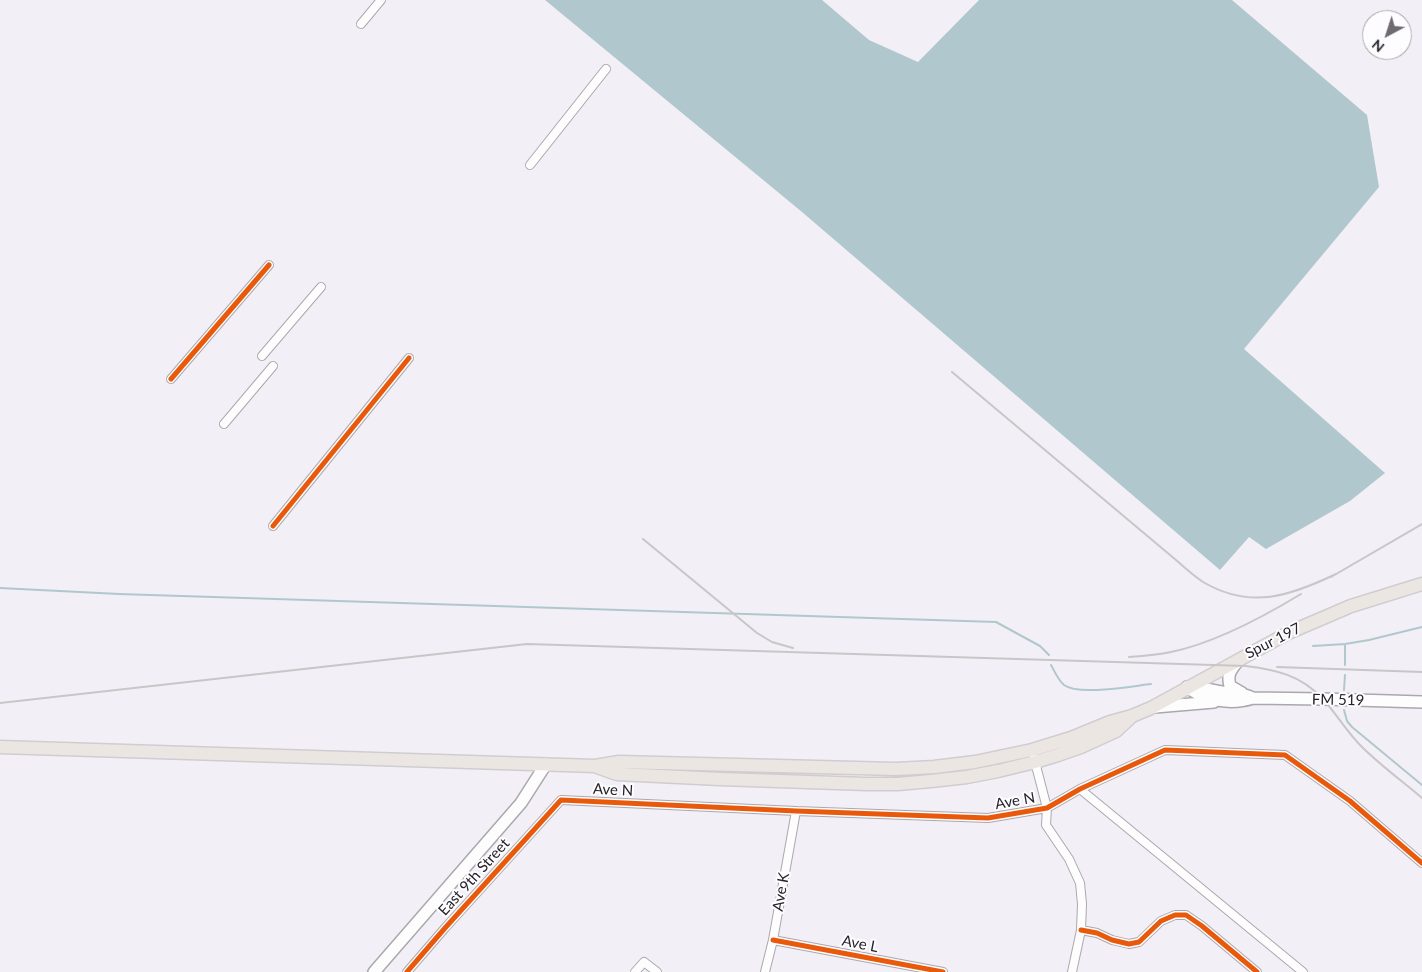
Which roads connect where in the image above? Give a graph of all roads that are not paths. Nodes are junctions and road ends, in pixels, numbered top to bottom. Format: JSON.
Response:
{"nodes":[{"id":1,"x":381,"y":0,"type":"edge"},
{"id":2,"x":361,"y":24,"type":"dead end"},
{"id":3,"x":606,"y":69,"type":"dead end"},
{"id":4,"x":530,"y":165,"type":"dead end"},
{"id":5,"x":269,"y":265,"type":"dead end"},
{"id":6,"x":321,"y":287,"type":"dead end"},
{"id":7,"x":262,"y":356,"type":"dead end"},
{"id":8,"x":409,"y":358,"type":"dead end"},
{"id":9,"x":273,"y":366,"type":"dead end"},
{"id":10,"x":171,"y":379,"type":"dead end"},
{"id":11,"x":224,"y":424,"type":"dead end"},
{"id":12,"x":273,"y":526,"type":"dead end"},
{"id":13,"x":1422,"y":584,"type":"edge"},
{"id":14,"x":1241,"y":658,"type":"junction"},
{"id":15,"x":1187,"y":687,"type":"junction"},
{"id":16,"x":1248,"y":696,"type":"junction"},
{"id":17,"x":1222,"y":701,"type":"junction"},
{"id":18,"x":1422,"y":702,"type":"edge"},
{"id":19,"x":1151,"y":708,"type":"junction"},
{"id":20,"x":0,"y":747,"type":"edge"},
{"id":21,"x":1034,"y":756,"type":"junction"},
{"id":22,"x":546,"y":764,"type":"junction"},
{"id":23,"x":1080,"y":788,"type":"junction"},
{"id":24,"x":561,"y":800,"type":"joint"},
{"id":25,"x":1047,"y":808,"type":"junction"},
{"id":26,"x":796,"y":811,"type":"junction"},
{"id":27,"x":1422,"y":863,"type":"edge"},
{"id":28,"x":1081,"y":930,"type":"junction"},
{"id":29,"x":773,"y":940,"type":"junction"},
{"id":30,"x":374,"y":972,"type":"edge"},
{"id":31,"x":407,"y":972,"type":"edge"},
{"id":32,"x":635,"y":972,"type":"edge"},
{"id":33,"x":657,"y":972,"type":"edge"},
{"id":34,"x":765,"y":972,"type":"edge"},
{"id":35,"x":943,"y":972,"type":"edge"},
{"id":36,"x":1072,"y":972,"type":"edge"},
{"id":37,"x":1257,"y":972,"type":"edge"},
{"id":38,"x":1303,"y":972,"type":"edge"}],
"edges":[{"from":1,"to":2,"type":"street"},
{"from":3,"to":4,"type":"street"},
{"from":5,"to":10,"type":"street"},
{"from":6,"to":7,"type":"street"},
{"from":8,"to":12,"type":"street"},
{"from":9,"to":11,"type":"street"},
{"from":13,"to":14,"type":"main road","name":"Spur 197"},
{"from":14,"to":15,"type":"main road","name":"Spur 197"},
{"from":14,"to":16,"type":"main road"},
{"from":15,"to":16,"type":"main road","name":"FM 519","number":"FM 519"},
{"from":15,"to":17,"type":"main road","name":"FM 519","number":"FM 519"},
{"from":15,"to":19,"type":"main road","name":"Spur 197"},
{"from":16,"to":17,"type":"main road","name":"FM 519","number":"FM 519"},
{"from":16,"to":18,"type":"main road","name":"FM 519","number":"FM 519"},
{"from":17,"to":19,"type":"main road"},
{"from":19,"to":21,"type":"main road","name":"Spur 197"},
{"from":20,"to":22,"type":"main road","name":"Spur 197"},
{"from":21,"to":22,"type":"main road","name":"Spur 197"},
{"from":21,"to":25,"type":"street"},
{"from":22,"to":30,"type":"main road"},
{"from":23,"to":25,"type":"street","name":"Ave N"},
{"from":23,"to":27,"type":"street","name":"Ave N"},
{"from":23,"to":38,"type":"street"},
{"from":24,"to":26,"type":"street","name":"Ave N"},
{"from":24,"to":31,"type":"street","name":"East 9th Street"},
{"from":25,"to":26,"type":"street","name":"Ave N"},
{"from":25,"to":28,"type":"street"},
{"from":26,"to":29,"type":"street","name":"Ave K"},
{"from":28,"to":36,"type":"street"},
{"from":28,"to":37,"type":"street"},
{"from":29,"to":34,"type":"street","name":"Ave K"},
{"from":29,"to":35,"type":"street","name":"Ave L"},
{"from":32,"to":33,"type":"street"}]}
